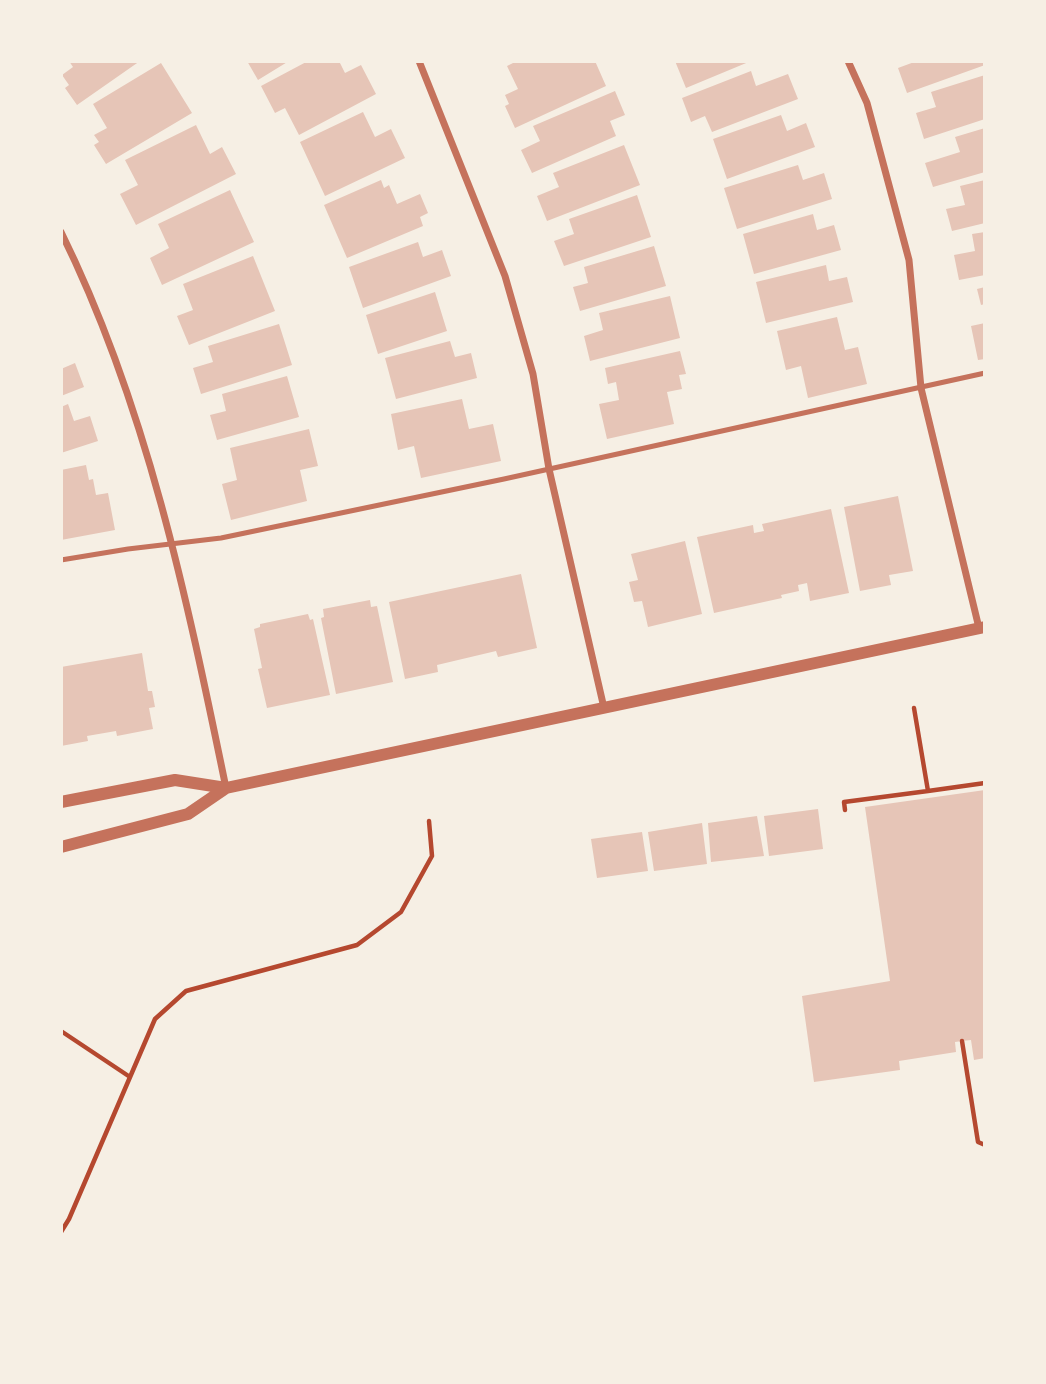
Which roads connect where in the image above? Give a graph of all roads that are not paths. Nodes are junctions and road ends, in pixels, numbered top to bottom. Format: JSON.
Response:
{"nodes":[{"id":1,"x":419,"y":61,"type":"edge"},
{"id":2,"x":848,"y":61,"type":"edge"},
{"id":3,"x":61,"y":232,"type":"edge"},
{"id":4,"x":985,"y":373,"type":"edge"},
{"id":5,"x":921,"y":388,"type":"junction"},
{"id":6,"x":549,"y":469,"type":"junction"},
{"id":7,"x":172,"y":543,"type":"junction"},
{"id":8,"x":61,"y":560,"type":"edge"},
{"id":9,"x":982,"y":627,"type":"edge"},
{"id":10,"x":604,"y":708,"type":"junction"},
{"id":11,"x":226,"y":788,"type":"junction"},
{"id":12,"x":61,"y":802,"type":"edge"},
{"id":13,"x":61,"y":847,"type":"edge"}],
"edges":[{"from":1,"to":6,"type":"street"},
{"from":2,"to":5,"type":"street"},
{"from":3,"to":7,"type":"street"},
{"from":4,"to":5,"type":"lane"},
{"from":5,"to":6,"type":"lane"},
{"from":5,"to":9,"type":"street"},
{"from":6,"to":7,"type":"lane"},
{"from":6,"to":10,"type":"street"},
{"from":7,"to":8,"type":"lane"},
{"from":7,"to":11,"type":"street"},
{"from":9,"to":10,"type":"street"},
{"from":10,"to":11,"type":"street"},
{"from":11,"to":12,"type":"street"},
{"from":11,"to":13,"type":"street"}]}
